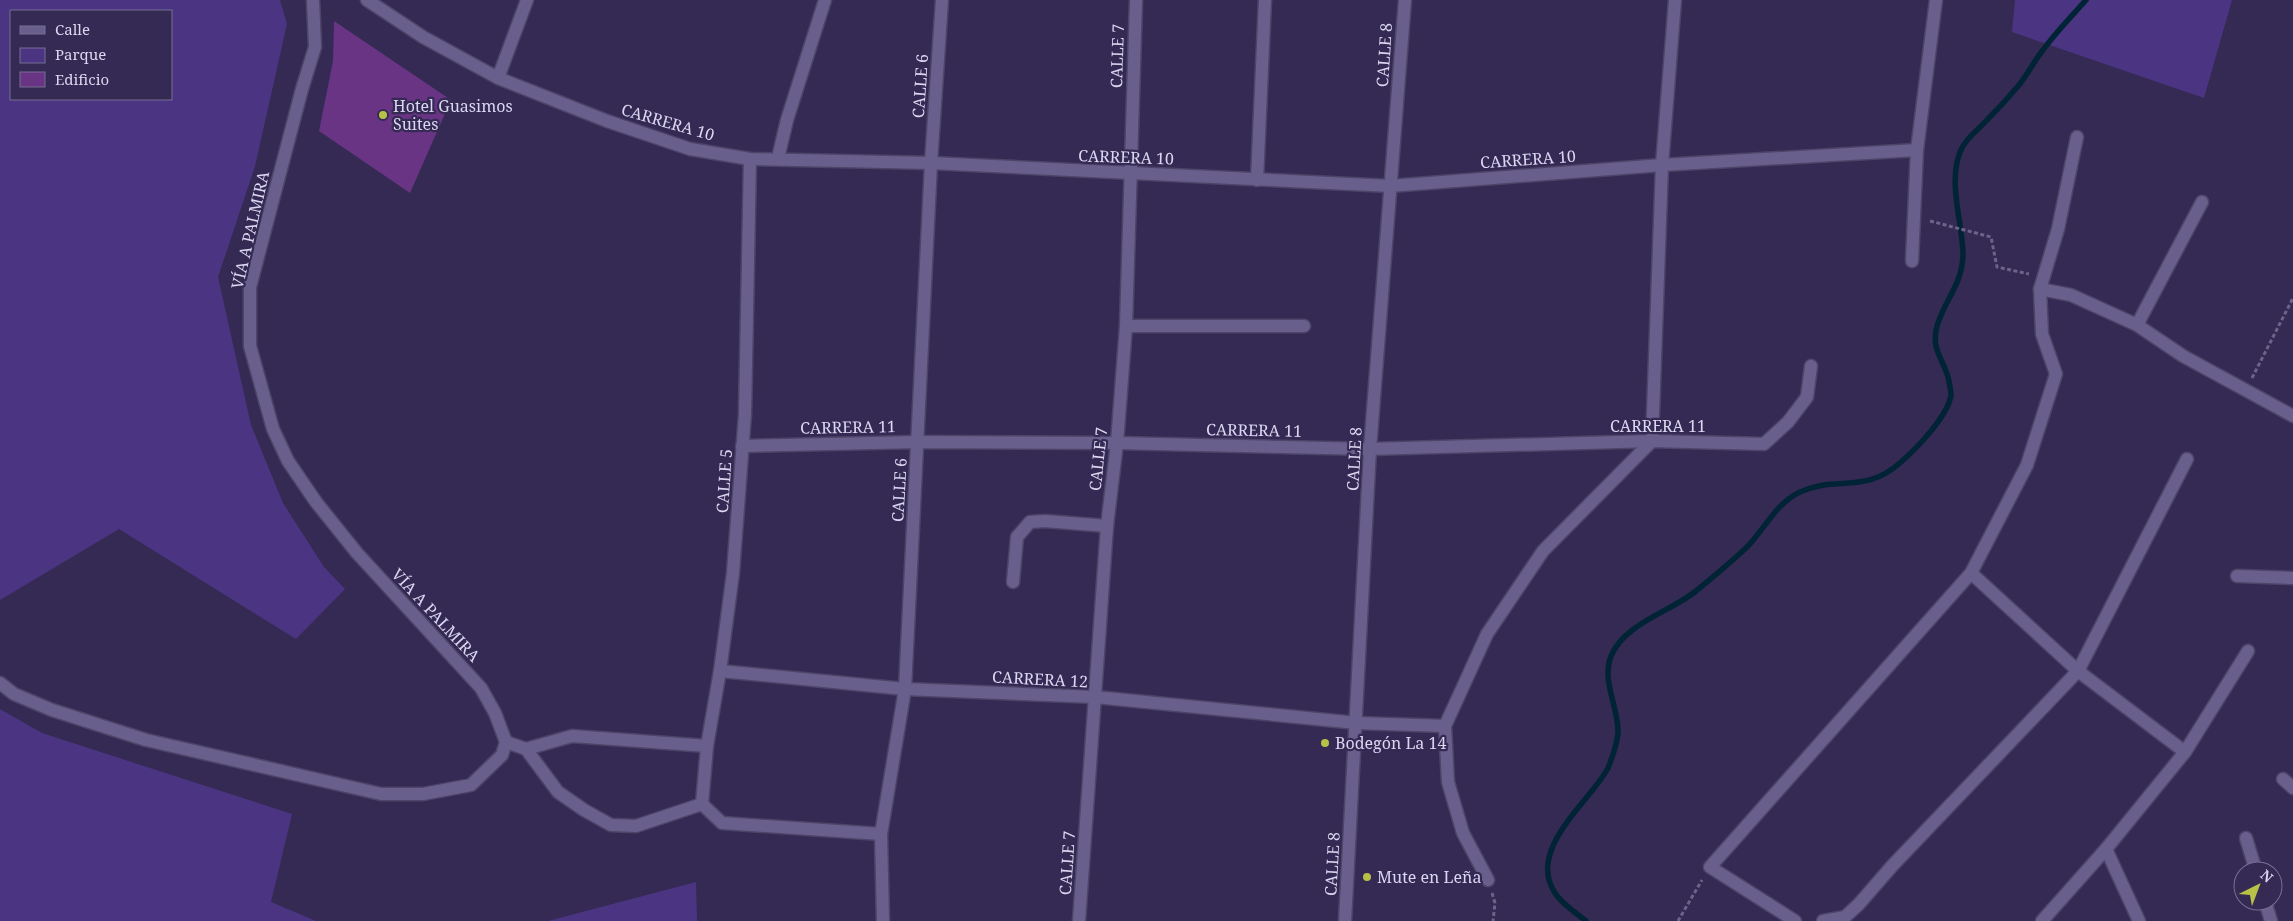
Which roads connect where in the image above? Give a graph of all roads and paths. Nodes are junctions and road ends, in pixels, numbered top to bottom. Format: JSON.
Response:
{"nodes":[{"id":1,"x":313,"y":0,"type":"edge"},
{"id":2,"x":367,"y":0,"type":"edge"},
{"id":3,"x":527,"y":0,"type":"edge"},
{"id":4,"x":825,"y":0,"type":"edge"},
{"id":5,"x":942,"y":0,"type":"edge"},
{"id":6,"x":1136,"y":0,"type":"edge"},
{"id":7,"x":1266,"y":0,"type":"edge"},
{"id":8,"x":1405,"y":0,"type":"edge"},
{"id":9,"x":1675,"y":0,"type":"edge"},
{"id":10,"x":1936,"y":0,"type":"edge"},
{"id":11,"x":498,"y":78,"type":"junction"},
{"id":12,"x":2077,"y":137,"type":"dead end"},
{"id":13,"x":1917,"y":150,"type":"junction"},
{"id":14,"x":778,"y":158,"type":"junction"},
{"id":15,"x":750,"y":159,"type":"junction"},
{"id":16,"x":931,"y":163,"type":"junction"},
{"id":17,"x":1662,"y":165,"type":"junction"},
{"id":18,"x":1129,"y":173,"type":"junction"},
{"id":19,"x":1257,"y":180,"type":"junction"},
{"id":20,"x":1390,"y":186,"type":"junction"},
{"id":21,"x":2202,"y":202,"type":"dead end"},
{"id":22,"x":1946,"y":225,"type":"dead end"},
{"id":23,"x":1912,"y":261,"type":"dead end"},
{"id":24,"x":2042,"y":283,"type":"junction"},
{"id":25,"x":2293,"y":298,"type":"edge"},
{"id":26,"x":2137,"y":325,"type":"junction"},
{"id":27,"x":1126,"y":326,"type":"junction"},
{"id":28,"x":1304,"y":326,"type":"dead end"},
{"id":29,"x":1811,"y":366,"type":"dead end"},
{"id":30,"x":2246,"y":390,"type":"junction"},
{"id":31,"x":2293,"y":416,"type":"edge"},
{"id":32,"x":1652,"y":441,"type":"junction"},
{"id":33,"x":917,"y":442,"type":"junction"},
{"id":34,"x":1117,"y":443,"type":"junction"},
{"id":35,"x":742,"y":446,"type":"junction"},
{"id":36,"x":1370,"y":449,"type":"junction"},
{"id":37,"x":2187,"y":458,"type":"dead end"},
{"id":38,"x":1107,"y":526,"type":"junction"},
{"id":39,"x":1971,"y":573,"type":"junction"},
{"id":40,"x":2237,"y":576,"type":"dead end"},
{"id":41,"x":2293,"y":578,"type":"edge"},
{"id":42,"x":1013,"y":582,"type":"dead end"},
{"id":43,"x":2248,"y":651,"type":"dead end"},
{"id":44,"x":720,"y":671,"type":"junction"},
{"id":45,"x":2078,"y":671,"type":"junction"},
{"id":46,"x":0,"y":683,"type":"edge"},
{"id":47,"x":905,"y":689,"type":"junction"},
{"id":48,"x":1095,"y":698,"type":"junction"},
{"id":49,"x":1357,"y":723,"type":"junction"},
{"id":50,"x":1445,"y":726,"type":"junction"},
{"id":51,"x":506,"y":742,"type":"junction"},
{"id":52,"x":707,"y":746,"type":"junction"},
{"id":53,"x":526,"y":749,"type":"junction"},
{"id":54,"x":2185,"y":752,"type":"junction"},
{"id":55,"x":2283,"y":779,"type":"dead end"},
{"id":56,"x":2293,"y":788,"type":"edge"},
{"id":57,"x":702,"y":804,"type":"junction"},
{"id":58,"x":881,"y":834,"type":"junction"},
{"id":59,"x":2246,"y":838,"type":"dead end"},
{"id":60,"x":2106,"y":849,"type":"junction"},
{"id":61,"x":2253,"y":861,"type":"edge"},
{"id":62,"x":1710,"y":867,"type":"junction"},
{"id":63,"x":1488,"y":880,"type":"joint"},
{"id":64,"x":883,"y":921,"type":"edge"},
{"id":65,"x":1079,"y":921,"type":"edge"},
{"id":66,"x":1345,"y":921,"type":"edge"},
{"id":67,"x":1493,"y":921,"type":"edge"},
{"id":68,"x":1678,"y":921,"type":"edge"},
{"id":69,"x":1795,"y":921,"type":"edge"},
{"id":70,"x":1823,"y":921,"type":"edge"},
{"id":71,"x":2042,"y":921,"type":"edge"},
{"id":72,"x":2139,"y":921,"type":"edge"}],
"edges":[{"from":1,"to":51,"type":"street","name":"VÍA A PALMIRA"},
{"from":2,"to":11,"type":"street","name":"CARRERA 10"},
{"from":3,"to":11,"type":"street"},
{"from":4,"to":14,"type":"street"},
{"from":5,"to":16,"type":"street","name":"CALLE 6"},
{"from":6,"to":18,"type":"street","name":"CALLE 7"},
{"from":7,"to":19,"type":"street"},
{"from":8,"to":20,"type":"street","name":"CALLE 8"},
{"from":9,"to":17,"type":"street"},
{"from":10,"to":13,"type":"street"},
{"from":11,"to":15,"type":"street","name":"CARRERA 10"},
{"from":12,"to":24,"type":"street"},
{"from":13,"to":17,"type":"street","name":"CARRERA 10"},
{"from":13,"to":23,"type":"street"},
{"from":14,"to":15,"type":"street","name":"CARRERA 10"},
{"from":14,"to":16,"type":"street","name":"CARRERA 10"},
{"from":15,"to":35,"type":"street","name":"CALLE 5"},
{"from":16,"to":18,"type":"street","name":"CARRERA 10"},
{"from":16,"to":33,"type":"street","name":"CALLE 6"},
{"from":17,"to":20,"type":"street","name":"CARRERA 10"},
{"from":17,"to":32,"type":"street"},
{"from":18,"to":19,"type":"street","name":"CARRERA 10"},
{"from":18,"to":27,"type":"street","name":"CALLE 7"},
{"from":19,"to":20,"type":"street","name":"CARRERA 10"},
{"from":20,"to":36,"type":"street","name":"CALLE 8"},
{"from":21,"to":26,"type":"street"},
{"from":22,"to":24,"type":"path"},
{"from":24,"to":26,"type":"street"},
{"from":24,"to":39,"type":"street"},
{"from":25,"to":30,"type":"path"},
{"from":26,"to":30,"type":"street"},
{"from":27,"to":28,"type":"street"},
{"from":27,"to":34,"type":"street","name":"CALLE 7"},
{"from":29,"to":32,"type":"street","name":"CARRERA 11"},
{"from":30,"to":31,"type":"street"},
{"from":32,"to":36,"type":"street","name":"CARRERA 11"},
{"from":32,"to":50,"type":"street"},
{"from":33,"to":34,"type":"street","name":"CARRERA 11"},
{"from":33,"to":35,"type":"street","name":"CARRERA 11"},
{"from":33,"to":47,"type":"street","name":"CALLE 6"},
{"from":34,"to":36,"type":"street","name":"CARRERA 11"},
{"from":34,"to":38,"type":"street","name":"CALLE 7"},
{"from":35,"to":44,"type":"street","name":"CALLE 5"},
{"from":36,"to":49,"type":"street","name":"CALLE 8"},
{"from":37,"to":45,"type":"street"},
{"from":38,"to":42,"type":"street"},
{"from":38,"to":48,"type":"street","name":"CALLE 7"},
{"from":39,"to":45,"type":"street"},
{"from":39,"to":62,"type":"street"},
{"from":40,"to":41,"type":"street"},
{"from":43,"to":54,"type":"street"},
{"from":44,"to":47,"type":"street","name":"CARRERA 12"},
{"from":44,"to":52,"type":"street","name":"CALLE 5"},
{"from":45,"to":54,"type":"street"},
{"from":45,"to":70,"type":"street"},
{"from":46,"to":51,"type":"street"},
{"from":47,"to":48,"type":"street","name":"CARRERA 12"},
{"from":47,"to":58,"type":"street","name":"CALLE 6"},
{"from":48,"to":49,"type":"street","name":"CARRERA 12"},
{"from":48,"to":65,"type":"street","name":"CALLE 7"},
{"from":49,"to":50,"type":"street","name":"CARRERA 12"},
{"from":49,"to":66,"type":"street","name":"CALLE 8"},
{"from":50,"to":63,"type":"street"},
{"from":51,"to":53,"type":"street"},
{"from":52,"to":53,"type":"street"},
{"from":52,"to":57,"type":"street","name":"CALLE 5"},
{"from":53,"to":57,"type":"street"},
{"from":54,"to":60,"type":"street"},
{"from":55,"to":56,"type":"street"},
{"from":57,"to":58,"type":"street"},
{"from":58,"to":64,"type":"street","name":"CALLE 6"},
{"from":59,"to":61,"type":"street"},
{"from":60,"to":71,"type":"street"},
{"from":60,"to":72,"type":"street"},
{"from":62,"to":68,"type":"path"},
{"from":62,"to":69,"type":"street"},
{"from":63,"to":67,"type":"path"}]}
